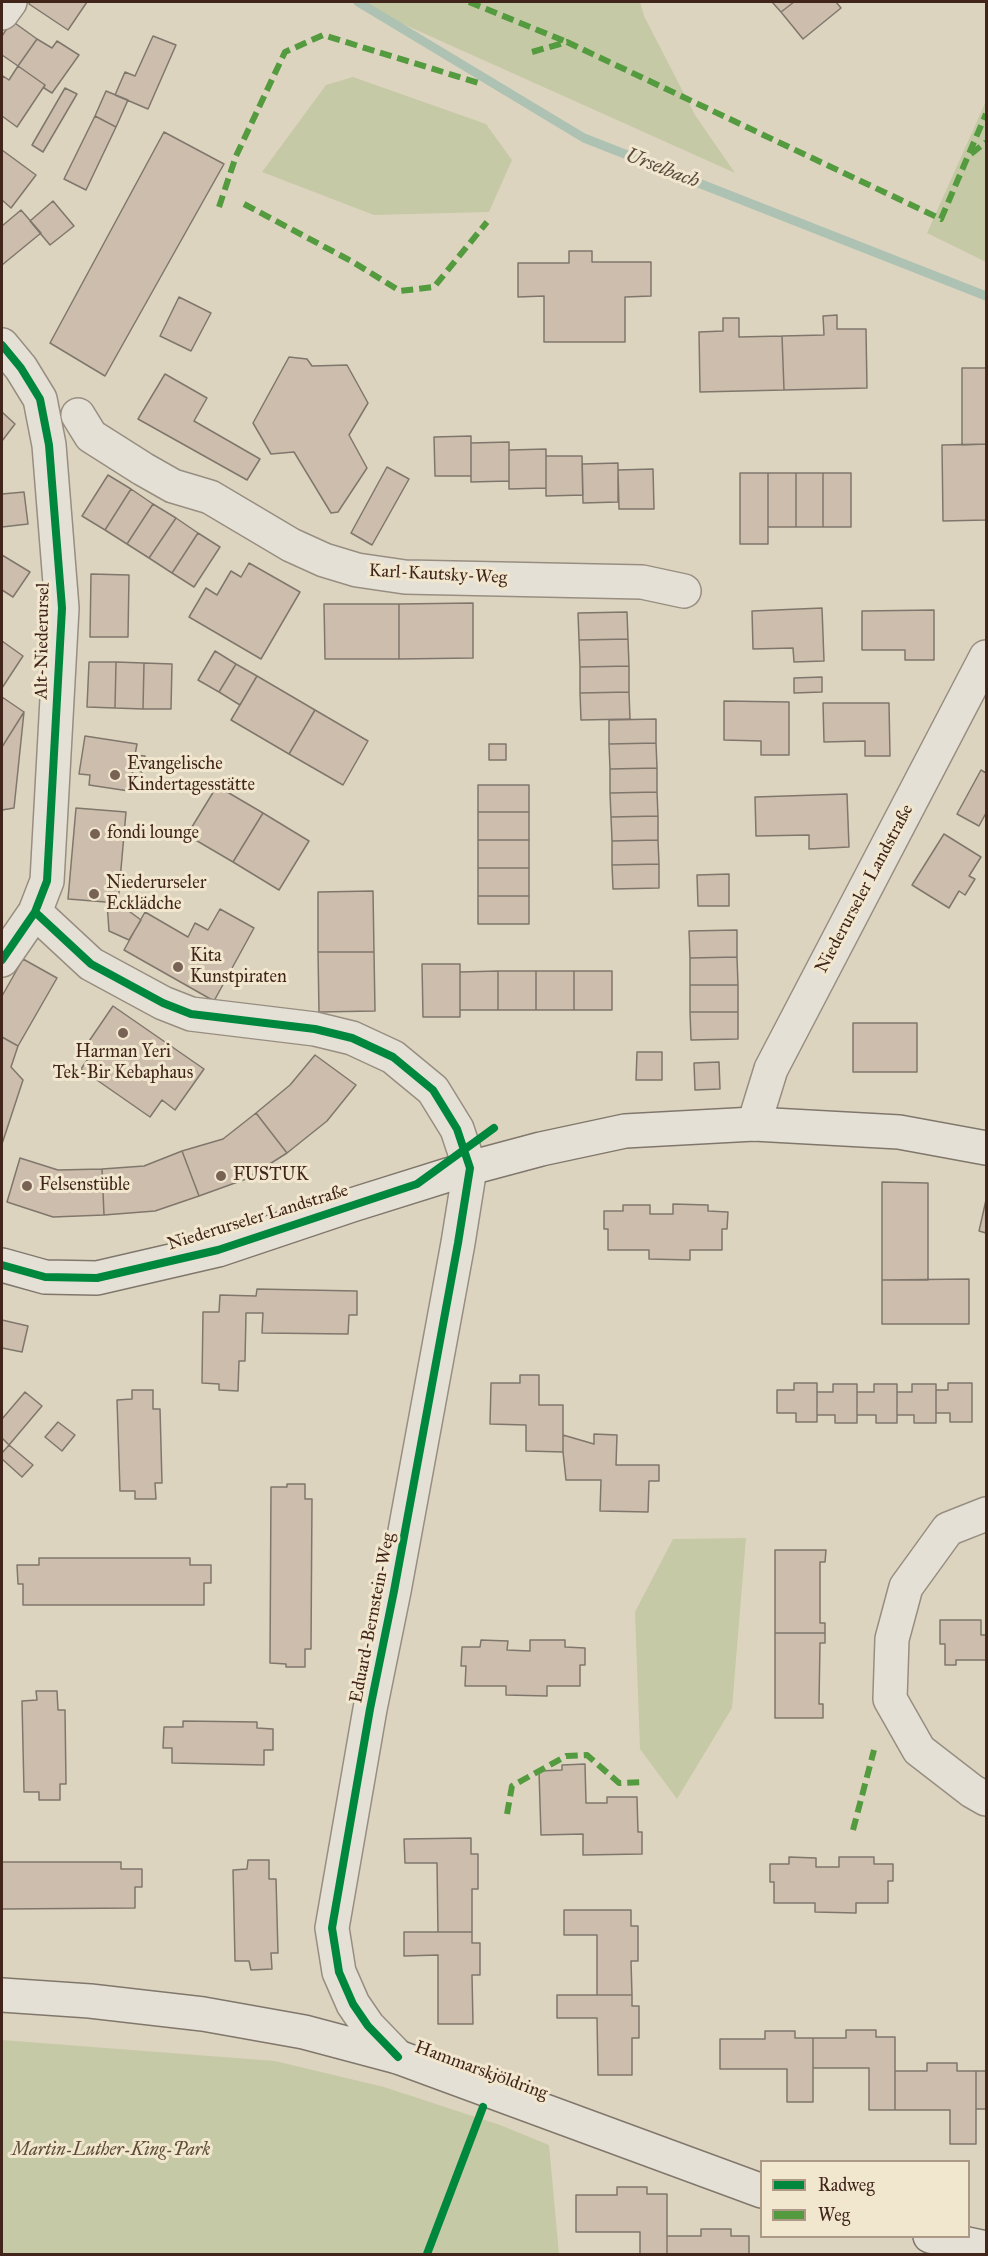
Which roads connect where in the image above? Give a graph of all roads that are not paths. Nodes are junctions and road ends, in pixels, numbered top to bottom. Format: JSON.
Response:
{"nodes":[{"id":1,"x":10,"y":2,"type":"edge"},
{"id":2,"x":2,"y":13,"type":"edge"},
{"id":3,"x":2,"y":345,"type":"edge"},
{"id":4,"x":40,"y":399,"type":"junction"},
{"id":5,"x":684,"y":591,"type":"dead end"},
{"id":6,"x":987,"y":657,"type":"edge"},
{"id":7,"x":35,"y":912,"type":"junction"},
{"id":8,"x":2,"y":960,"type":"edge"},
{"id":9,"x":754,"y":1124,"type":"junction"},
{"id":10,"x":987,"y":1148,"type":"edge"},
{"id":11,"x":470,"y":1168,"type":"junction"},
{"id":12,"x":2,"y":1265,"type":"edge"},
{"id":13,"x":987,"y":1514,"type":"edge"},
{"id":14,"x":987,"y":1799,"type":"edge"},
{"id":15,"x":2,"y":1995,"type":"edge"},
{"id":16,"x":398,"y":2057,"type":"junction"},
{"id":17,"x":760,"y":2190,"type":"edge"},
{"id":18,"x":940,"y":2238,"type":"edge"},
{"id":19,"x":987,"y":2248,"type":"edge"}],
"edges":[{"from":1,"to":2,"type":"street"},
{"from":3,"to":4,"type":"street","name":"Alt-Niederursel"},
{"from":4,"to":5,"type":"street","name":"Karl-Kautsky-Weg"},
{"from":4,"to":7,"type":"street","name":"Alt-Niederursel"},
{"from":6,"to":9,"type":"street","name":"Niederurseler Landstraße"},
{"from":7,"to":8,"type":"street","name":"Alt-Niederursel"},
{"from":7,"to":11,"type":"street"},
{"from":9,"to":10,"type":"street","name":"Niederurseler Landstraße"},
{"from":9,"to":11,"type":"street","name":"Niederurseler Landstraße"},
{"from":11,"to":12,"type":"street","name":"Niederurseler Landstraße"},
{"from":11,"to":16,"type":"street","name":"Eduard-Bernstein-Weg"},
{"from":13,"to":14,"type":"street"},
{"from":15,"to":16,"type":"street","name":"Hammarskjöldring"},
{"from":16,"to":17,"type":"street","name":"Hammarskjöldring"},
{"from":18,"to":19,"type":"street"}]}
